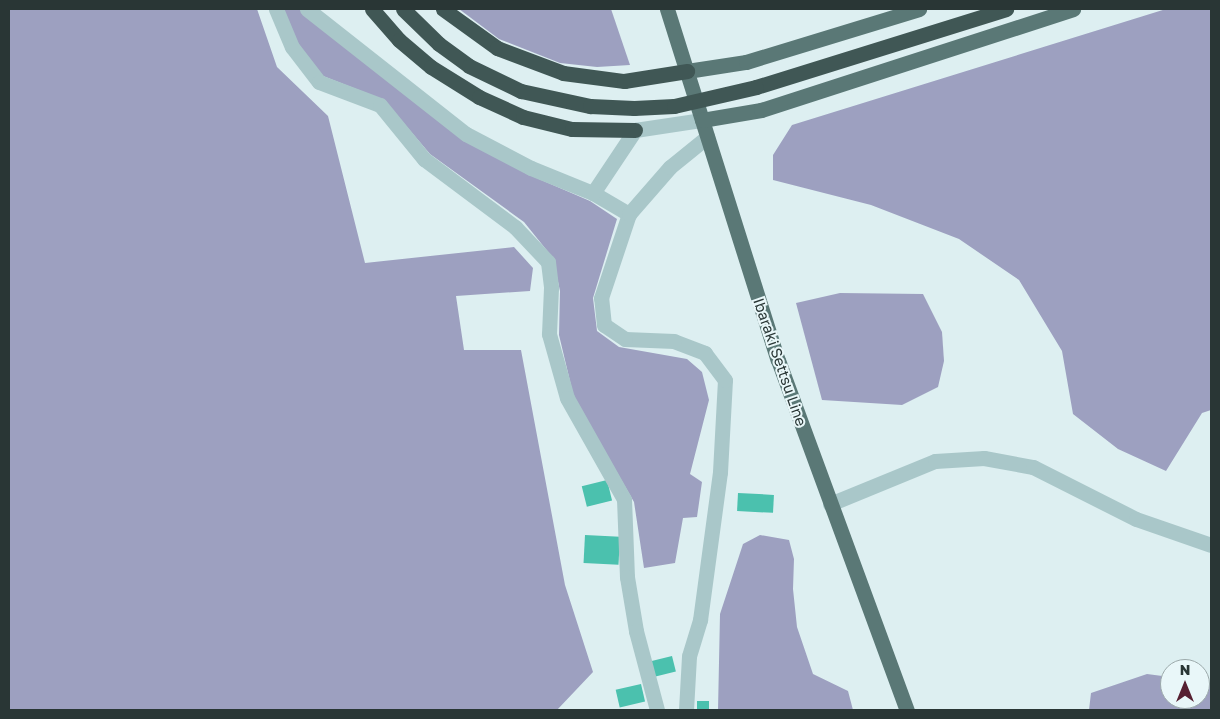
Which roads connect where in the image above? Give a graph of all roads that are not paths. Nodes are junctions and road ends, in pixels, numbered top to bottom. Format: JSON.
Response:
{"nodes":[{"id":1,"x":276,"y":9,"type":"edge"},
{"id":2,"x":307,"y":9,"type":"edge"},
{"id":3,"x":372,"y":9,"type":"edge"},
{"id":4,"x":403,"y":9,"type":"edge"},
{"id":5,"x":443,"y":9,"type":"edge"},
{"id":6,"x":667,"y":9,"type":"edge"},
{"id":7,"x":918,"y":9,"type":"edge"},
{"id":8,"x":1006,"y":9,"type":"edge"},
{"id":9,"x":1072,"y":9,"type":"edge"},
{"id":10,"x":687,"y":71,"type":"junction"},
{"id":11,"x":702,"y":120,"type":"junction"},
{"id":12,"x":634,"y":130,"type":"junction"},
{"id":13,"x":707,"y":137,"type":"junction"},
{"id":14,"x":593,"y":192,"type":"junction"},
{"id":15,"x":629,"y":214,"type":"junction"},
{"id":16,"x":830,"y":504,"type":"junction"},
{"id":17,"x":1211,"y":545,"type":"edge"},
{"id":18,"x":657,"y":710,"type":"edge"},
{"id":19,"x":686,"y":710,"type":"edge"},
{"id":20,"x":907,"y":710,"type":"edge"}],
"edges":[{"from":1,"to":18,"type":"street"},
{"from":2,"to":14,"type":"street"},
{"from":3,"to":12,"type":"highway"},
{"from":4,"to":8,"type":"highway","bridge":true},
{"from":5,"to":10,"type":"highway"},
{"from":6,"to":10,"type":"main road","name":"Ibaraki Settsu Line"},
{"from":7,"to":10,"type":"main road"},
{"from":9,"to":11,"type":"main road"},
{"from":10,"to":11,"type":"main road","name":"Ibaraki Settsu Line"},
{"from":11,"to":12,"type":"street"},
{"from":11,"to":13,"type":"main road","name":"Ibaraki Settsu Line"},
{"from":12,"to":14,"type":"street"},
{"from":13,"to":15,"type":"street"},
{"from":13,"to":16,"type":"main road","name":"Ibaraki Settsu Line"},
{"from":14,"to":15,"type":"street"},
{"from":15,"to":19,"type":"street"},
{"from":16,"to":17,"type":"street"},
{"from":16,"to":20,"type":"main road","name":"Ibaraki Settsu Line"}]}
